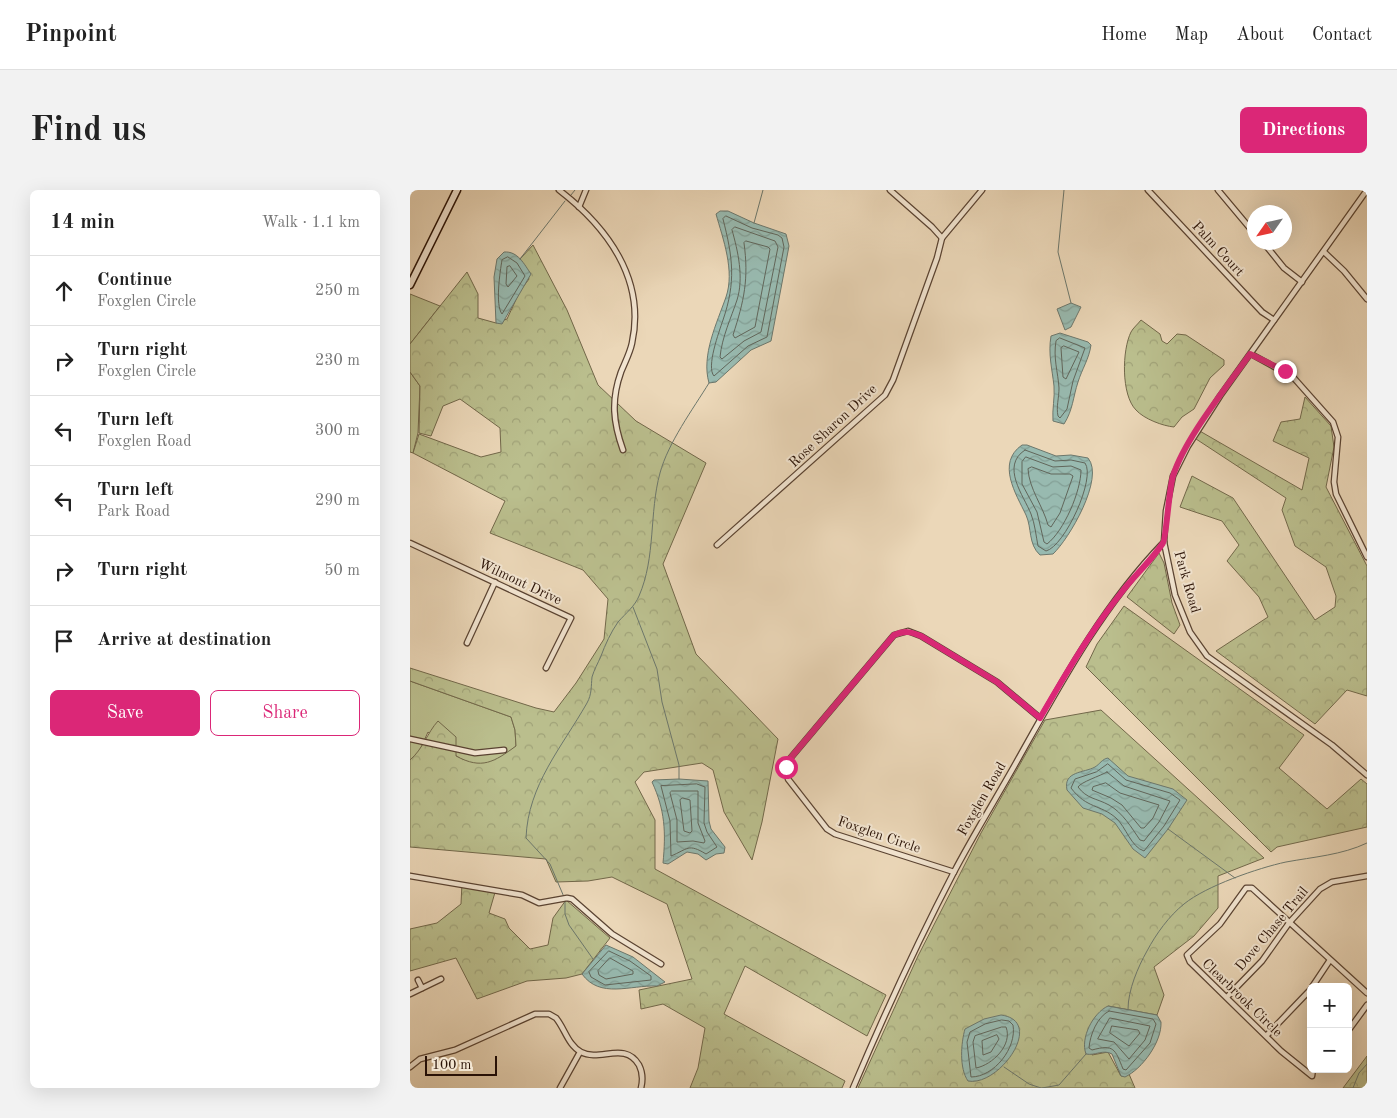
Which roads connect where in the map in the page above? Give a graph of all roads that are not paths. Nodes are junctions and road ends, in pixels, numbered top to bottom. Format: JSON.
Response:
{"nodes":[{"id":1,"x":457,"y":190,"type":"edge"},
{"id":2,"x":559,"y":190,"type":"edge"},
{"id":3,"x":586,"y":190,"type":"edge"},
{"id":4,"x":890,"y":190,"type":"edge"},
{"id":5,"x":982,"y":190,"type":"edge"},
{"id":6,"x":1148,"y":190,"type":"edge"},
{"id":7,"x":1218,"y":190,"type":"edge"},
{"id":8,"x":1367,"y":190,"type":"edge"},
{"id":9,"x":579,"y":207,"type":"junction"},
{"id":10,"x":1247,"y":225,"type":"edge"},
{"id":11,"x":942,"y":238,"type":"junction"},
{"id":12,"x":1269,"y":250,"type":"edge"},
{"id":13,"x":1324,"y":252,"type":"junction"},
{"id":14,"x":1302,"y":282,"type":"junction"},
{"id":15,"x":410,"y":285,"type":"edge"},
{"id":16,"x":1367,"y":299,"type":"edge"},
{"id":17,"x":1274,"y":320,"type":"junction"},
{"id":18,"x":1250,"y":354,"type":"junction"},
{"id":19,"x":623,"y":450,"type":"dead end"},
{"id":20,"x":1164,"y":542,"type":"junction"},
{"id":21,"x":410,"y":543,"type":"edge"},
{"id":22,"x":717,"y":545,"type":"dead end"},
{"id":23,"x":1367,"y":557,"type":"edge"},
{"id":24,"x":495,"y":582,"type":"junction"},
{"id":25,"x":467,"y":643,"type":"dead end"},
{"id":26,"x":546,"y":668,"type":"dead end"},
{"id":27,"x":1040,"y":718,"type":"junction"},
{"id":28,"x":410,"y":739,"type":"edge"},
{"id":29,"x":504,"y":750,"type":"dead end"},
{"id":30,"x":1367,"y":775,"type":"edge"},
{"id":31,"x":954,"y":872,"type":"junction"},
{"id":32,"x":410,"y":876,"type":"edge"},
{"id":33,"x":1367,"y":876,"type":"edge"},
{"id":34,"x":1289,"y":923,"type":"junction"},
{"id":35,"x":1330,"y":960,"type":"junction"},
{"id":36,"x":661,"y":964,"type":"dead end"},
{"id":37,"x":441,"y":979,"type":"dead end"},
{"id":38,"x":418,"y":980,"type":"dead end"},
{"id":39,"x":1315,"y":983,"type":"edge"},
{"id":40,"x":422,"y":988,"type":"junction"},
{"id":41,"x":1307,"y":993,"type":"edge"},
{"id":42,"x":1367,"y":993,"type":"edge"},
{"id":43,"x":410,"y":994,"type":"edge"},
{"id":44,"x":1226,"y":997,"type":"junction"},
{"id":45,"x":1367,"y":1005,"type":"edge"},
{"id":46,"x":1350,"y":1028,"type":"edge"},
{"id":47,"x":1267,"y":1035,"type":"junction"},
{"id":48,"x":580,"y":1052,"type":"junction"},
{"id":49,"x":410,"y":1068,"type":"edge"},
{"id":50,"x":1307,"y":1072,"type":"edge"},
{"id":51,"x":560,"y":1088,"type":"edge"},
{"id":52,"x":641,"y":1088,"type":"edge"},
{"id":53,"x":853,"y":1088,"type":"edge"}],
"edges":[{"from":1,"to":15,"type":"street"},
{"from":2,"to":9,"type":"street"},
{"from":3,"to":9,"type":"street"},
{"from":4,"to":11,"type":"street"},
{"from":5,"to":11,"type":"street","name":"Rose Sharon Drive"},
{"from":6,"to":17,"type":"street","name":"Palm Court"},
{"from":7,"to":10,"type":"street"},
{"from":8,"to":13,"type":"street","name":"Park Road"},
{"from":9,"to":19,"type":"street"},
{"from":11,"to":22,"type":"street","name":"Rose Sharon Drive"},
{"from":12,"to":14,"type":"street"},
{"from":13,"to":14,"type":"street","name":"Park Road"},
{"from":13,"to":16,"type":"street"},
{"from":14,"to":17,"type":"street","name":"Park Road"},
{"from":17,"to":18,"type":"street","name":"Park Road"},
{"from":18,"to":20,"type":"street","name":"Park Road"},
{"from":18,"to":23,"type":"street"},
{"from":20,"to":27,"type":"street","name":"Foxglen Road"},
{"from":20,"to":30,"type":"street","name":"Park Road"},
{"from":21,"to":24,"type":"street","name":"Wilmont Drive"},
{"from":24,"to":25,"type":"street"},
{"from":24,"to":26,"type":"street","name":"Wilmont Drive"},
{"from":27,"to":31,"type":"street","name":"Foxglen Road"},
{"from":27,"to":31,"type":"street","name":"Foxglen Circle"},
{"from":28,"to":29,"type":"street"},
{"from":31,"to":53,"type":"street","name":"Foxglen Road"},
{"from":32,"to":36,"type":"street"},
{"from":33,"to":34,"type":"street","name":"Dove Chase Trail"},
{"from":34,"to":35,"type":"street","name":"Clearbrook Circle"},
{"from":34,"to":44,"type":"street","name":"Dove Chase Trail"},
{"from":34,"to":44,"type":"street","name":"Clearbrook Circle"},
{"from":35,"to":39,"type":"street"},
{"from":35,"to":42,"type":"street","name":"Clearbrook Circle"},
{"from":37,"to":40,"type":"street"},
{"from":38,"to":40,"type":"street"},
{"from":40,"to":43,"type":"street"},
{"from":41,"to":47,"type":"street"},
{"from":44,"to":47,"type":"street","name":"Clearbrook Circle"},
{"from":45,"to":46,"type":"street"},
{"from":47,"to":50,"type":"street","name":"Clearbrook Circle"},
{"from":48,"to":49,"type":"street"},
{"from":48,"to":51,"type":"street"},
{"from":48,"to":52,"type":"street"}]}
